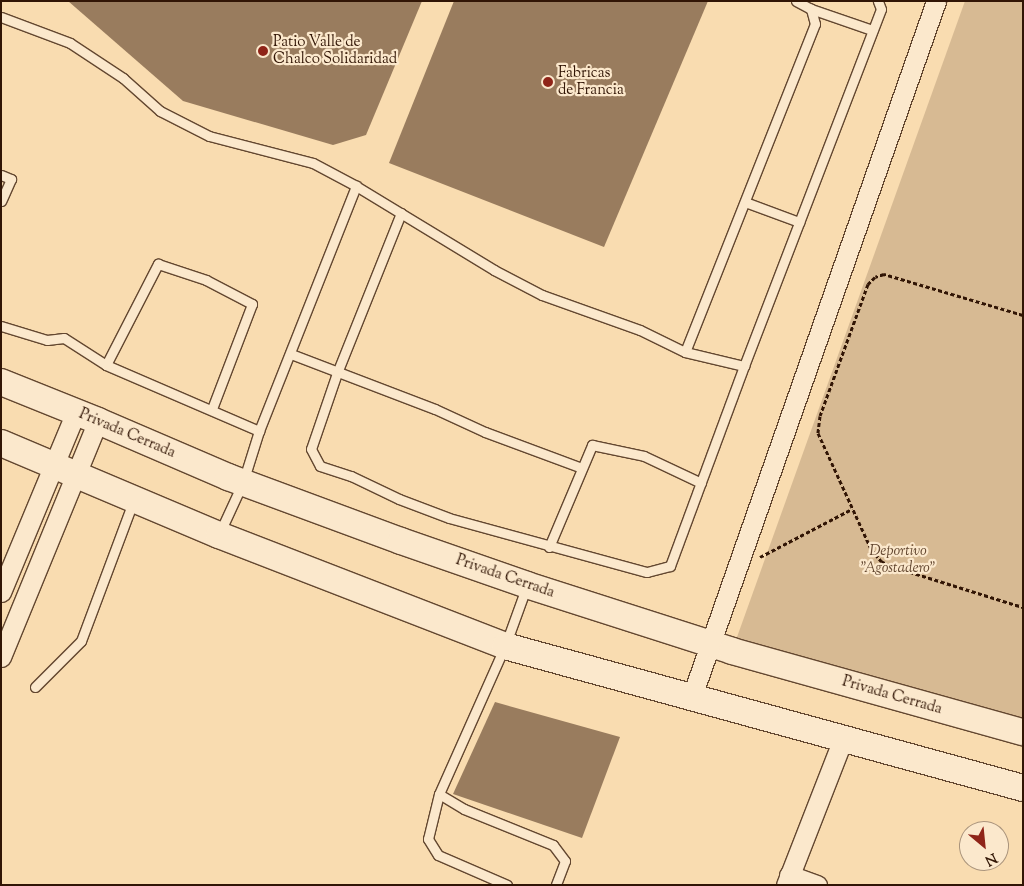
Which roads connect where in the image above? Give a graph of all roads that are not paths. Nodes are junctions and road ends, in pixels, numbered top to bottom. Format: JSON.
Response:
{"nodes":[{"id":1,"x":878,"y":1,"type":"edge"},
{"id":2,"x":936,"y":1,"type":"edge"},
{"id":3,"x":804,"y":4,"type":"edge"},
{"id":4,"x":1,"y":17,"type":"edge"},
{"id":5,"x":872,"y":30,"type":"junction"},
{"id":6,"x":1,"y":175,"type":"edge"},
{"id":7,"x":356,"y":186,"type":"junction"},
{"id":8,"x":1,"y":201,"type":"edge"},
{"id":9,"x":745,"y":202,"type":"junction"},
{"id":10,"x":401,"y":213,"type":"junction"},
{"id":11,"x":799,"y":222,"type":"junction"},
{"id":12,"x":1,"y":326,"type":"edge"},
{"id":13,"x":685,"y":352,"type":"junction"},
{"id":14,"x":291,"y":354,"type":"junction"},
{"id":15,"x":106,"y":366,"type":"junction"},
{"id":16,"x":744,"y":366,"type":"junction"},
{"id":17,"x":337,"y":373,"type":"junction"},
{"id":18,"x":1,"y":382,"type":"edge"},
{"id":19,"x":212,"y":409,"type":"junction"},
{"id":20,"x":87,"y":417,"type":"junction"},
{"id":21,"x":259,"y":431,"type":"junction"},
{"id":22,"x":1,"y":443,"type":"edge"},
{"id":23,"x":582,"y":468,"type":"junction"},
{"id":24,"x":65,"y":470,"type":"junction"},
{"id":25,"x":243,"y":482,"type":"junction"},
{"id":26,"x":700,"y":483,"type":"junction"},
{"id":27,"x":134,"y":499,"type":"junction"},
{"id":28,"x":219,"y":535,"type":"junction"},
{"id":29,"x":549,"y":547,"type":"junction"},
{"id":30,"x":527,"y":585,"type":"junction"},
{"id":31,"x":1,"y":592,"type":"edge"},
{"id":32,"x":710,"y":644,"type":"junction"},
{"id":33,"x":505,"y":646,"type":"junction"},
{"id":34,"x":1,"y":657,"type":"edge"},
{"id":35,"x":35,"y":687,"type":"dead end"},
{"id":36,"x":692,"y":696,"type":"junction"},
{"id":37,"x":1023,"y":732,"type":"edge"},
{"id":38,"x":843,"y":739,"type":"junction"},
{"id":39,"x":1023,"y":788,"type":"edge"},
{"id":40,"x":439,"y":794,"type":"junction"},
{"id":41,"x":787,"y":880,"type":"edge"},
{"id":42,"x":507,"y":885,"type":"edge"},
{"id":43,"x":556,"y":885,"type":"edge"},
{"id":44,"x":817,"y":885,"type":"edge"}],
"edges":[{"from":1,"to":5,"type":"lane"},
{"from":2,"to":32,"type":"street"},
{"from":3,"to":5,"type":"lane"},
{"from":3,"to":9,"type":"lane"},
{"from":4,"to":7,"type":"lane"},
{"from":5,"to":11,"type":"lane"},
{"from":6,"to":8,"type":"lane"},
{"from":7,"to":10,"type":"lane"},
{"from":7,"to":14,"type":"lane"},
{"from":9,"to":11,"type":"lane"},
{"from":9,"to":13,"type":"lane"},
{"from":10,"to":13,"type":"lane"},
{"from":10,"to":17,"type":"lane"},
{"from":11,"to":16,"type":"lane"},
{"from":12,"to":15,"type":"lane"},
{"from":13,"to":16,"type":"lane"},
{"from":14,"to":17,"type":"lane"},
{"from":14,"to":21,"type":"lane"},
{"from":15,"to":19,"type":"lane"},
{"from":15,"to":19,"type":"lane"},
{"from":16,"to":26,"type":"lane"},
{"from":17,"to":23,"type":"lane"},
{"from":17,"to":29,"type":"lane"},
{"from":18,"to":20,"type":"street","name":"Privada Cerrada"},
{"from":19,"to":21,"type":"lane"},
{"from":20,"to":24,"type":"street"},
{"from":20,"to":25,"type":"street","name":"Privada Cerrada"},
{"from":21,"to":25,"type":"lane"},
{"from":22,"to":24,"type":"street"},
{"from":23,"to":26,"type":"lane"},
{"from":23,"to":29,"type":"lane"},
{"from":24,"to":27,"type":"street"},
{"from":24,"to":31,"type":"street"},
{"from":24,"to":34,"type":"street"},
{"from":25,"to":28,"type":"lane"},
{"from":25,"to":30,"type":"street","name":"Privada Cerrada"},
{"from":26,"to":29,"type":"lane"},
{"from":27,"to":28,"type":"street"},
{"from":27,"to":35,"type":"lane"},
{"from":28,"to":33,"type":"street"},
{"from":30,"to":32,"type":"street","name":"Privada Cerrada"},
{"from":30,"to":33,"type":"lane"},
{"from":32,"to":36,"type":"street"},
{"from":32,"to":37,"type":"street","name":"Privada Cerrada"},
{"from":33,"to":36,"type":"street"},
{"from":33,"to":40,"type":"lane"},
{"from":36,"to":38,"type":"street"},
{"from":38,"to":39,"type":"street"},
{"from":38,"to":41,"type":"street"},
{"from":40,"to":42,"type":"lane"},
{"from":40,"to":43,"type":"lane"},
{"from":41,"to":44,"type":"street"}]}
